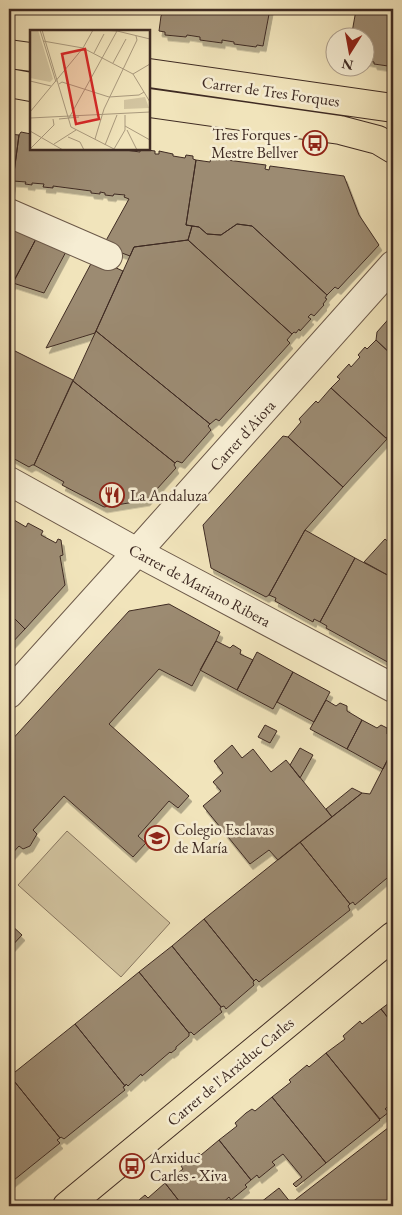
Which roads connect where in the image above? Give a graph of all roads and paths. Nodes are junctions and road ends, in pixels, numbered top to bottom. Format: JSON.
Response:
{"nodes":[{"id":1,"x":9,"y":54,"type":"edge"},
{"id":2,"x":30,"y":57,"type":"edge"},
{"id":3,"x":150,"y":73,"type":"edge"},
{"id":4,"x":9,"y":83,"type":"edge"},
{"id":5,"x":30,"y":87,"type":"edge"},
{"id":6,"x":150,"y":103,"type":"edge"},
{"id":7,"x":393,"y":108,"type":"edge"},
{"id":8,"x":393,"y":149,"type":"edge"},
{"id":9,"x":9,"y":213,"type":"edge"},
{"id":10,"x":108,"y":256,"type":"dead end"},
{"id":11,"x":393,"y":264,"type":"edge"},
{"id":12,"x":9,"y":481,"type":"edge"},
{"id":13,"x":137,"y":552,"type":"junction"},
{"id":14,"x":393,"y":688,"type":"edge"},
{"id":15,"x":9,"y":694,"type":"edge"},
{"id":16,"x":393,"y":936,"type":"edge"},
{"id":17,"x":67,"y":1206,"type":"edge"}],
"edges":[{"from":1,"to":2,"type":"main road"},
{"from":3,"to":7,"type":"main road","name":"Carrer de Tres Forques"},
{"from":4,"to":5,"type":"main road"},
{"from":6,"to":8,"type":"main road","name":"Carrer de Tres Forques"},
{"from":9,"to":10,"type":"street"},
{"from":11,"to":13,"type":"street","name":"Carrer d'Aiora"},
{"from":12,"to":13,"type":"street","name":"Carrer de Mariano Ribera"},
{"from":13,"to":14,"type":"street","name":"Carrer de Mariano Ribera"},
{"from":13,"to":15,"type":"street","name":"Carrer d'Aiora"},
{"from":16,"to":17,"type":"main road","name":"Carrer de l'Arxiduc Carles"}]}
